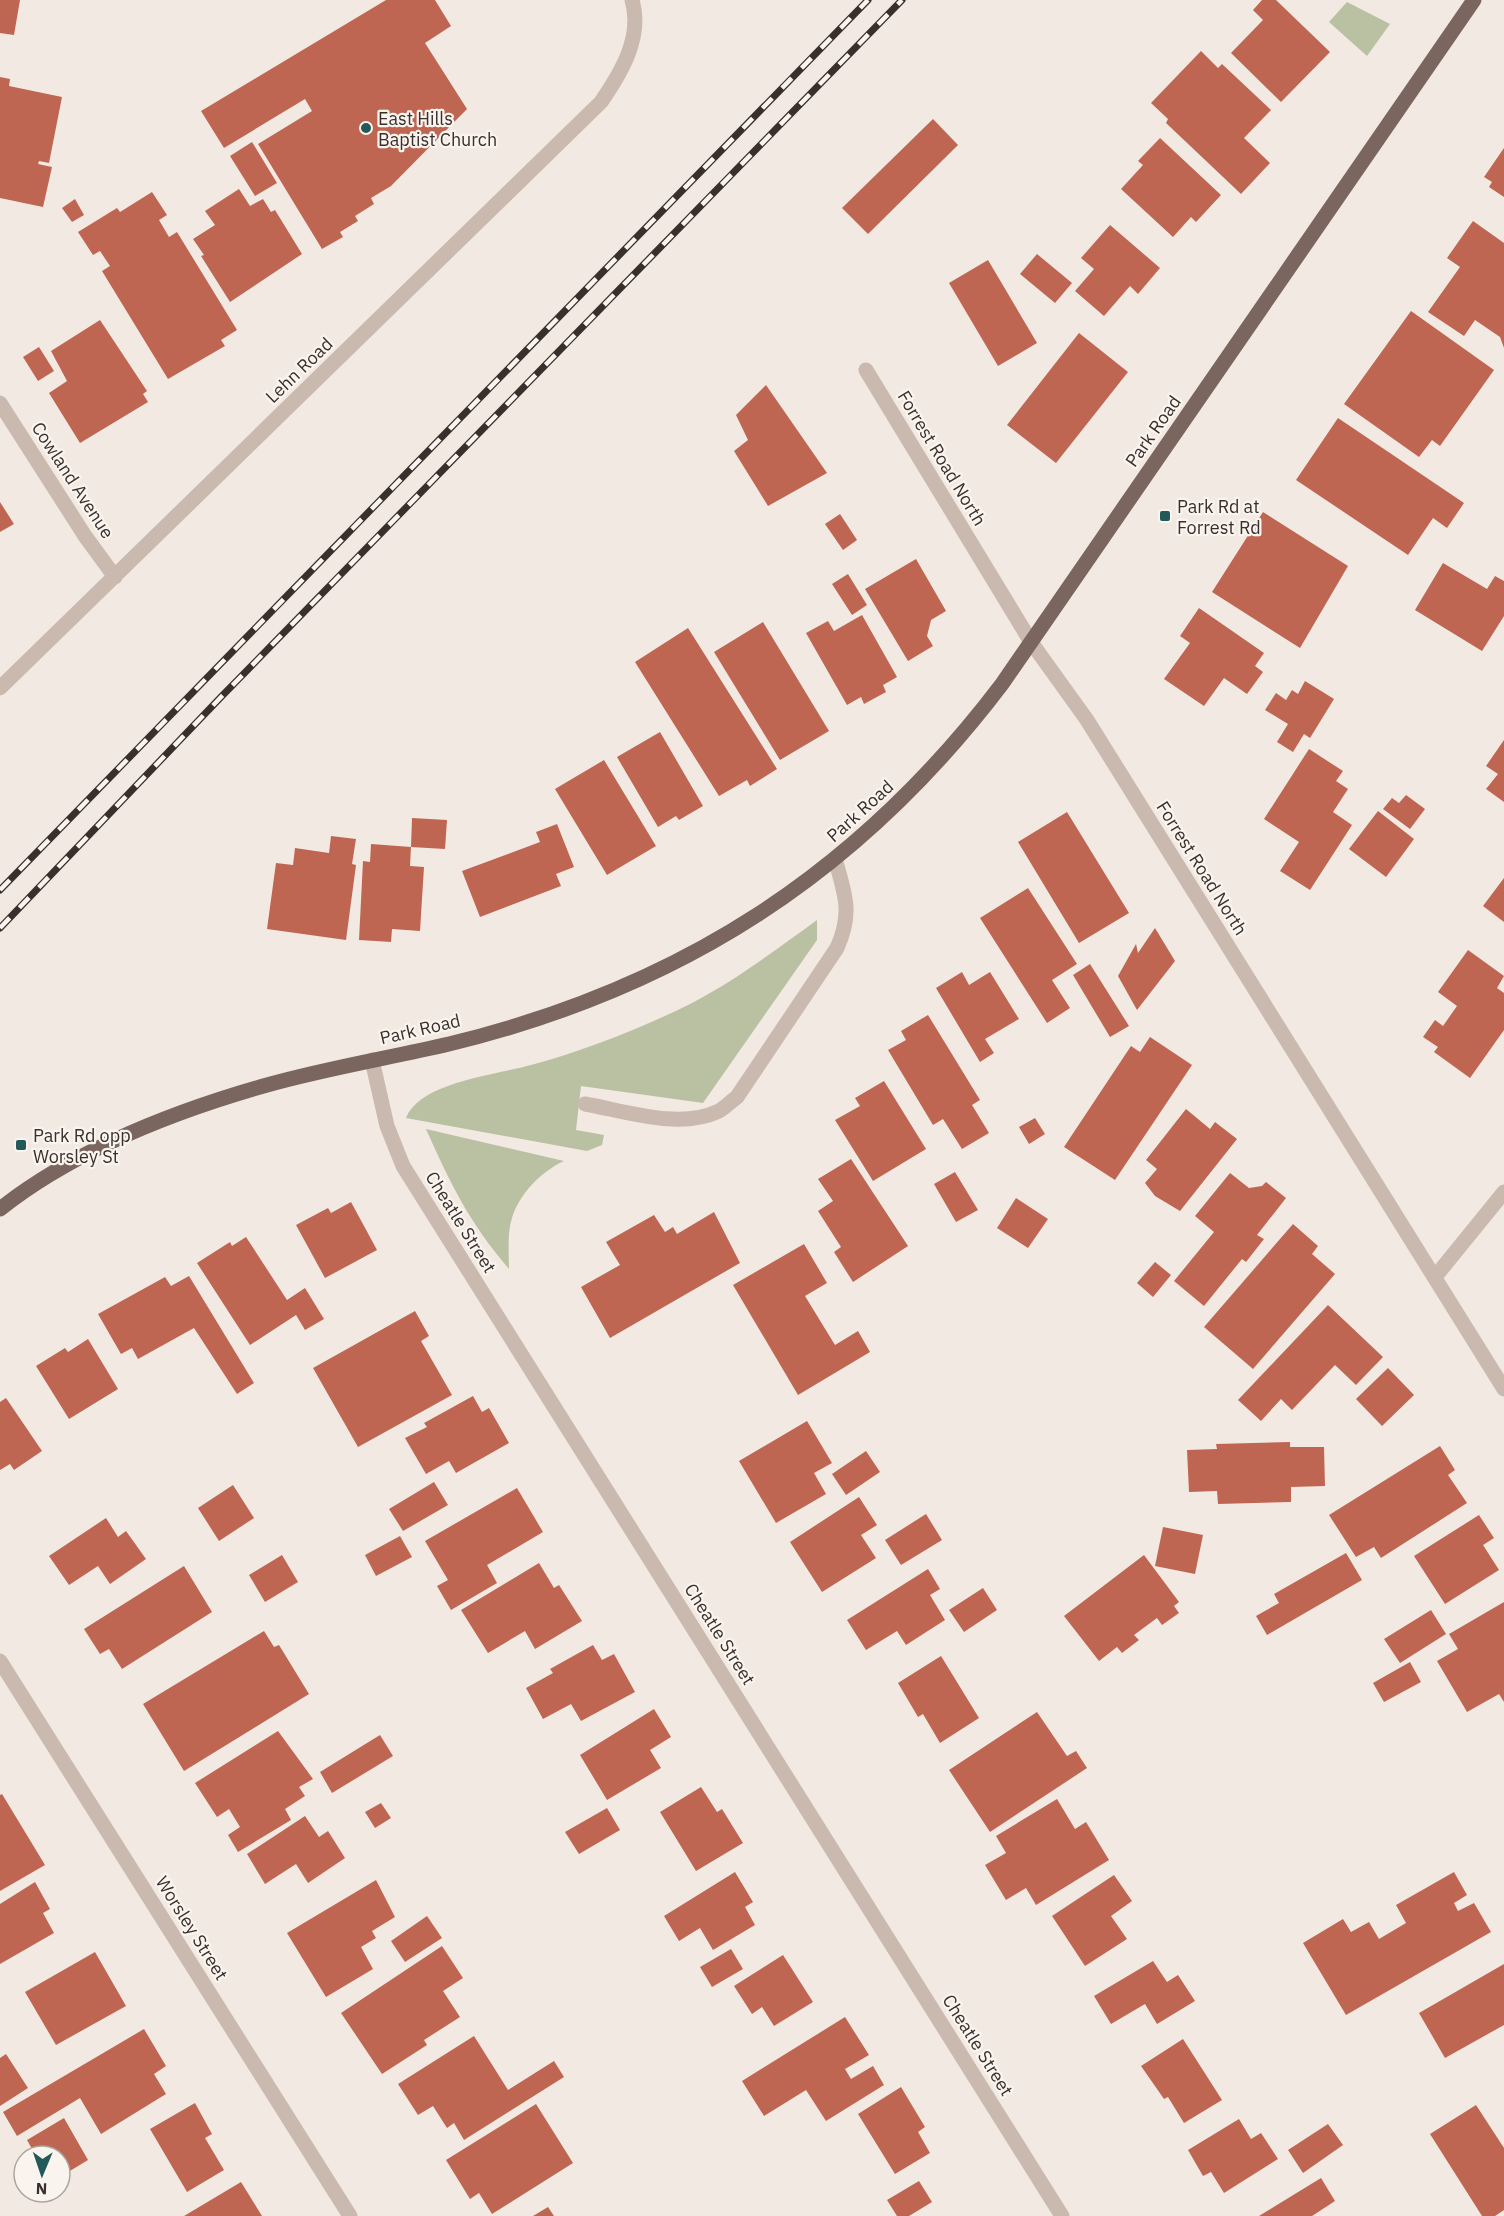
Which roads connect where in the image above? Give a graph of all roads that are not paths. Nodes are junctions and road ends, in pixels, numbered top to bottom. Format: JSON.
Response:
{"nodes":[{"id":1,"x":632,"y":0,"type":"edge"},
{"id":2,"x":1474,"y":0,"type":"edge"},
{"id":3,"x":866,"y":370,"type":"dead end"},
{"id":4,"x":0,"y":403,"type":"edge"},
{"id":5,"x":115,"y":576,"type":"junction"},
{"id":6,"x":1031,"y":642,"type":"junction"},
{"id":7,"x":0,"y":688,"type":"edge"},
{"id":8,"x":835,"y":859,"type":"junction"},
{"id":9,"x":372,"y":1060,"type":"junction"},
{"id":10,"x":585,"y":1104,"type":"dead end"},
{"id":11,"x":1504,"y":1192,"type":"edge"},
{"id":12,"x":0,"y":1209,"type":"edge"},
{"id":13,"x":1435,"y":1277,"type":"junction"},
{"id":14,"x":1504,"y":1389,"type":"edge"},
{"id":15,"x":0,"y":1660,"type":"edge"},
{"id":16,"x":350,"y":2216,"type":"edge"},
{"id":17,"x":1062,"y":2216,"type":"edge"}],
"edges":[{"from":1,"to":5,"type":"street","name":"Lehn Road"},
{"from":2,"to":6,"type":"main road","name":"Park Road"},
{"from":3,"to":6,"type":"street","name":"Forrest Road North"},
{"from":4,"to":5,"type":"street","name":"Cowland Avenue"},
{"from":5,"to":7,"type":"street","name":"Lehn Road"},
{"from":6,"to":8,"type":"main road","name":"Park Road"},
{"from":6,"to":13,"type":"street","name":"Forrest Road North"},
{"from":8,"to":9,"type":"main road","name":"Park Road"},
{"from":8,"to":10,"type":"street","name":"Park Road"},
{"from":9,"to":12,"type":"main road","name":"Park Road"},
{"from":9,"to":17,"type":"street","name":"Cheatle Street"},
{"from":11,"to":13,"type":"street"},
{"from":13,"to":14,"type":"street","name":"Forrest Road North"},
{"from":15,"to":16,"type":"street","name":"Worsley Street"}]}
